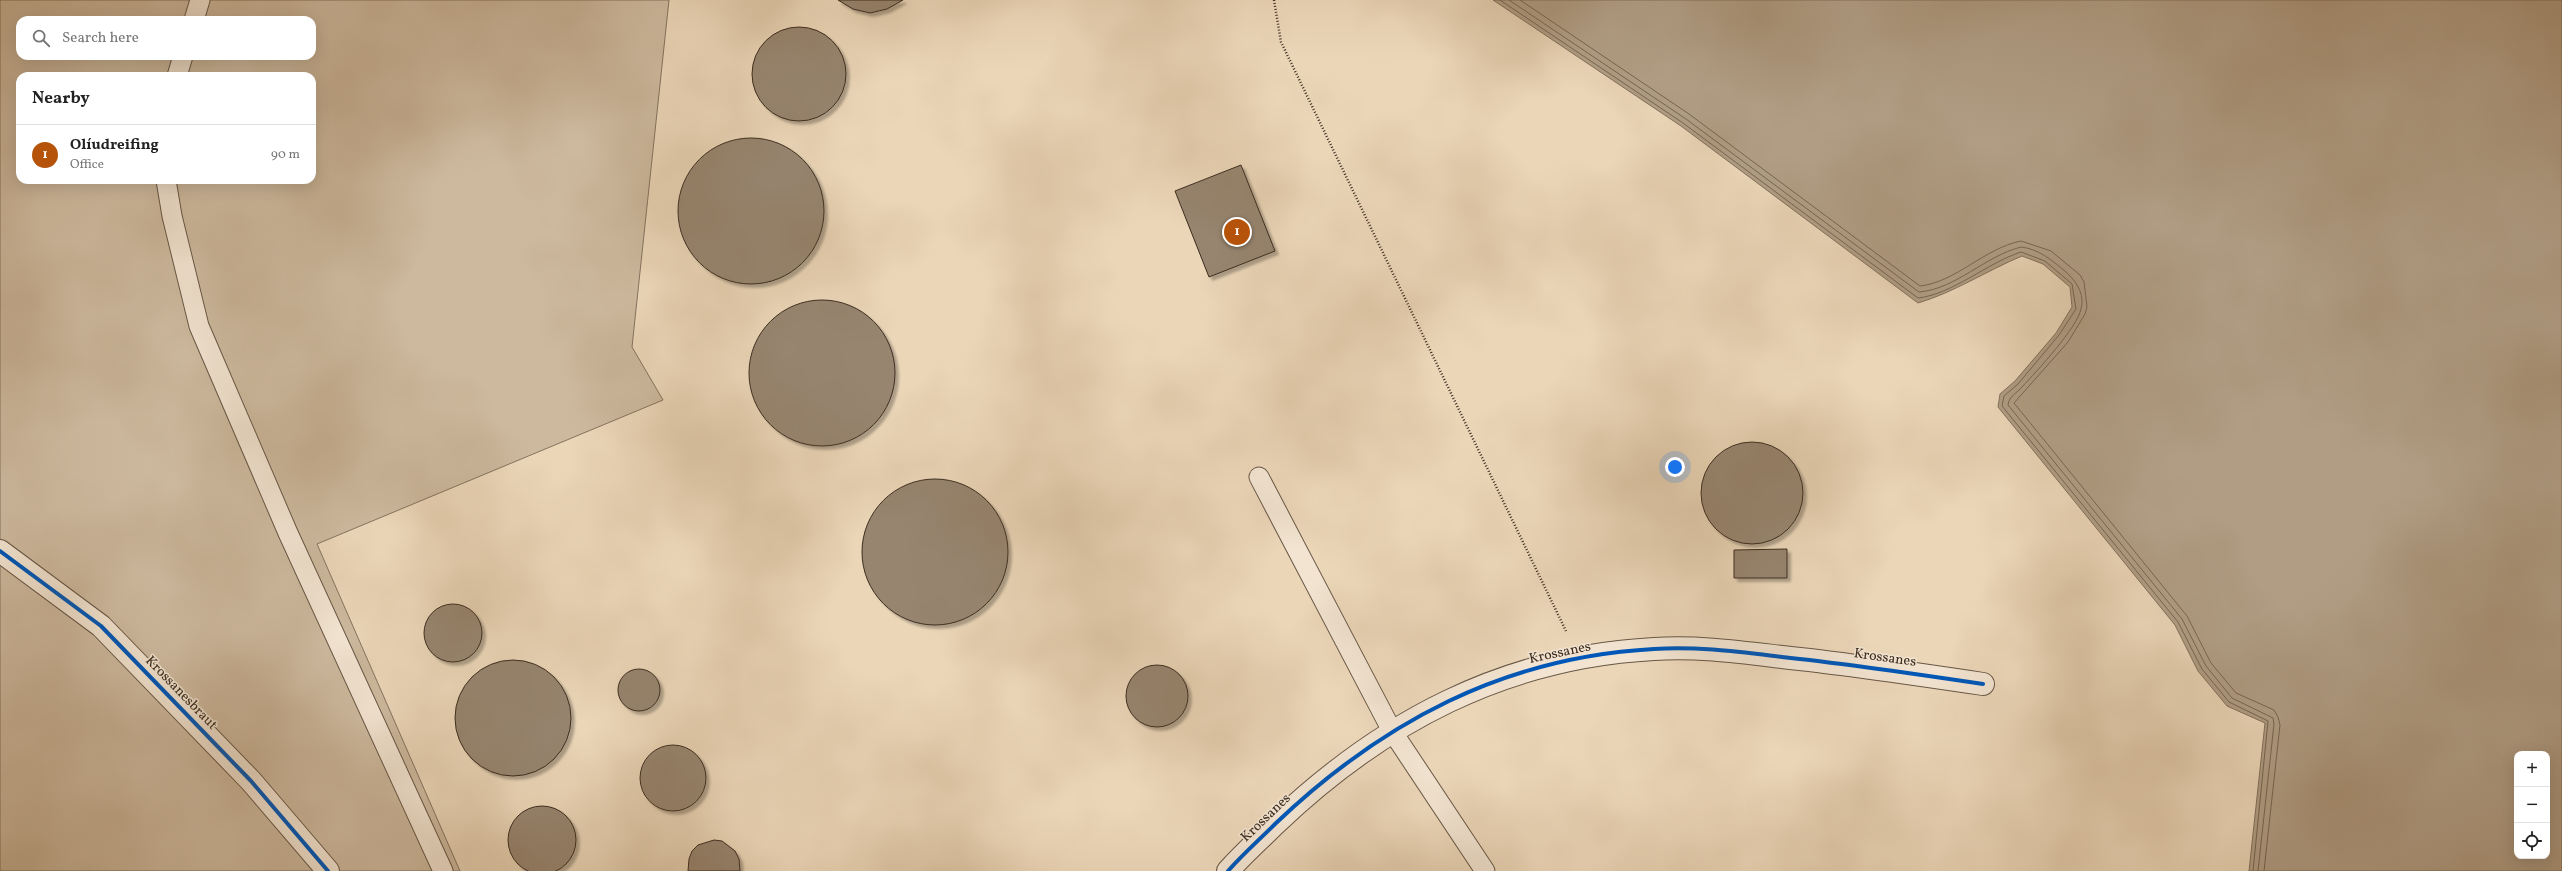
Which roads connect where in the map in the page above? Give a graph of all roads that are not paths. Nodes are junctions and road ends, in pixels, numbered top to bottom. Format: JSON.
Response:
{"nodes":[{"id":1,"x":200,"y":0,"type":"edge"},
{"id":2,"x":195,"y":16,"type":"edge"},
{"id":3,"x":182,"y":60,"type":"edge"},
{"id":4,"x":178,"y":72,"type":"edge"},
{"id":5,"x":167,"y":184,"type":"edge"},
{"id":6,"x":1260,"y":477,"type":"dead end"},
{"id":7,"x":0,"y":551,"type":"edge"},
{"id":8,"x":1983,"y":684,"type":"dead end"},
{"id":9,"x":1392,"y":730,"type":"junction"},
{"id":10,"x":328,"y":871,"type":"edge"},
{"id":11,"x":443,"y":871,"type":"edge"},
{"id":12,"x":1228,"y":871,"type":"edge"},
{"id":13,"x":1485,"y":871,"type":"edge"}],
"edges":[{"from":1,"to":2,"type":"lane"},
{"from":3,"to":4,"type":"lane"},
{"from":5,"to":11,"type":"lane"},
{"from":6,"to":9,"type":"lane"},
{"from":7,"to":10,"type":"street","name":"Krossanesbraut"},
{"from":8,"to":9,"type":"street","name":"Krossanes"},
{"from":9,"to":12,"type":"street","name":"Krossanes"},
{"from":9,"to":13,"type":"lane"}]}
